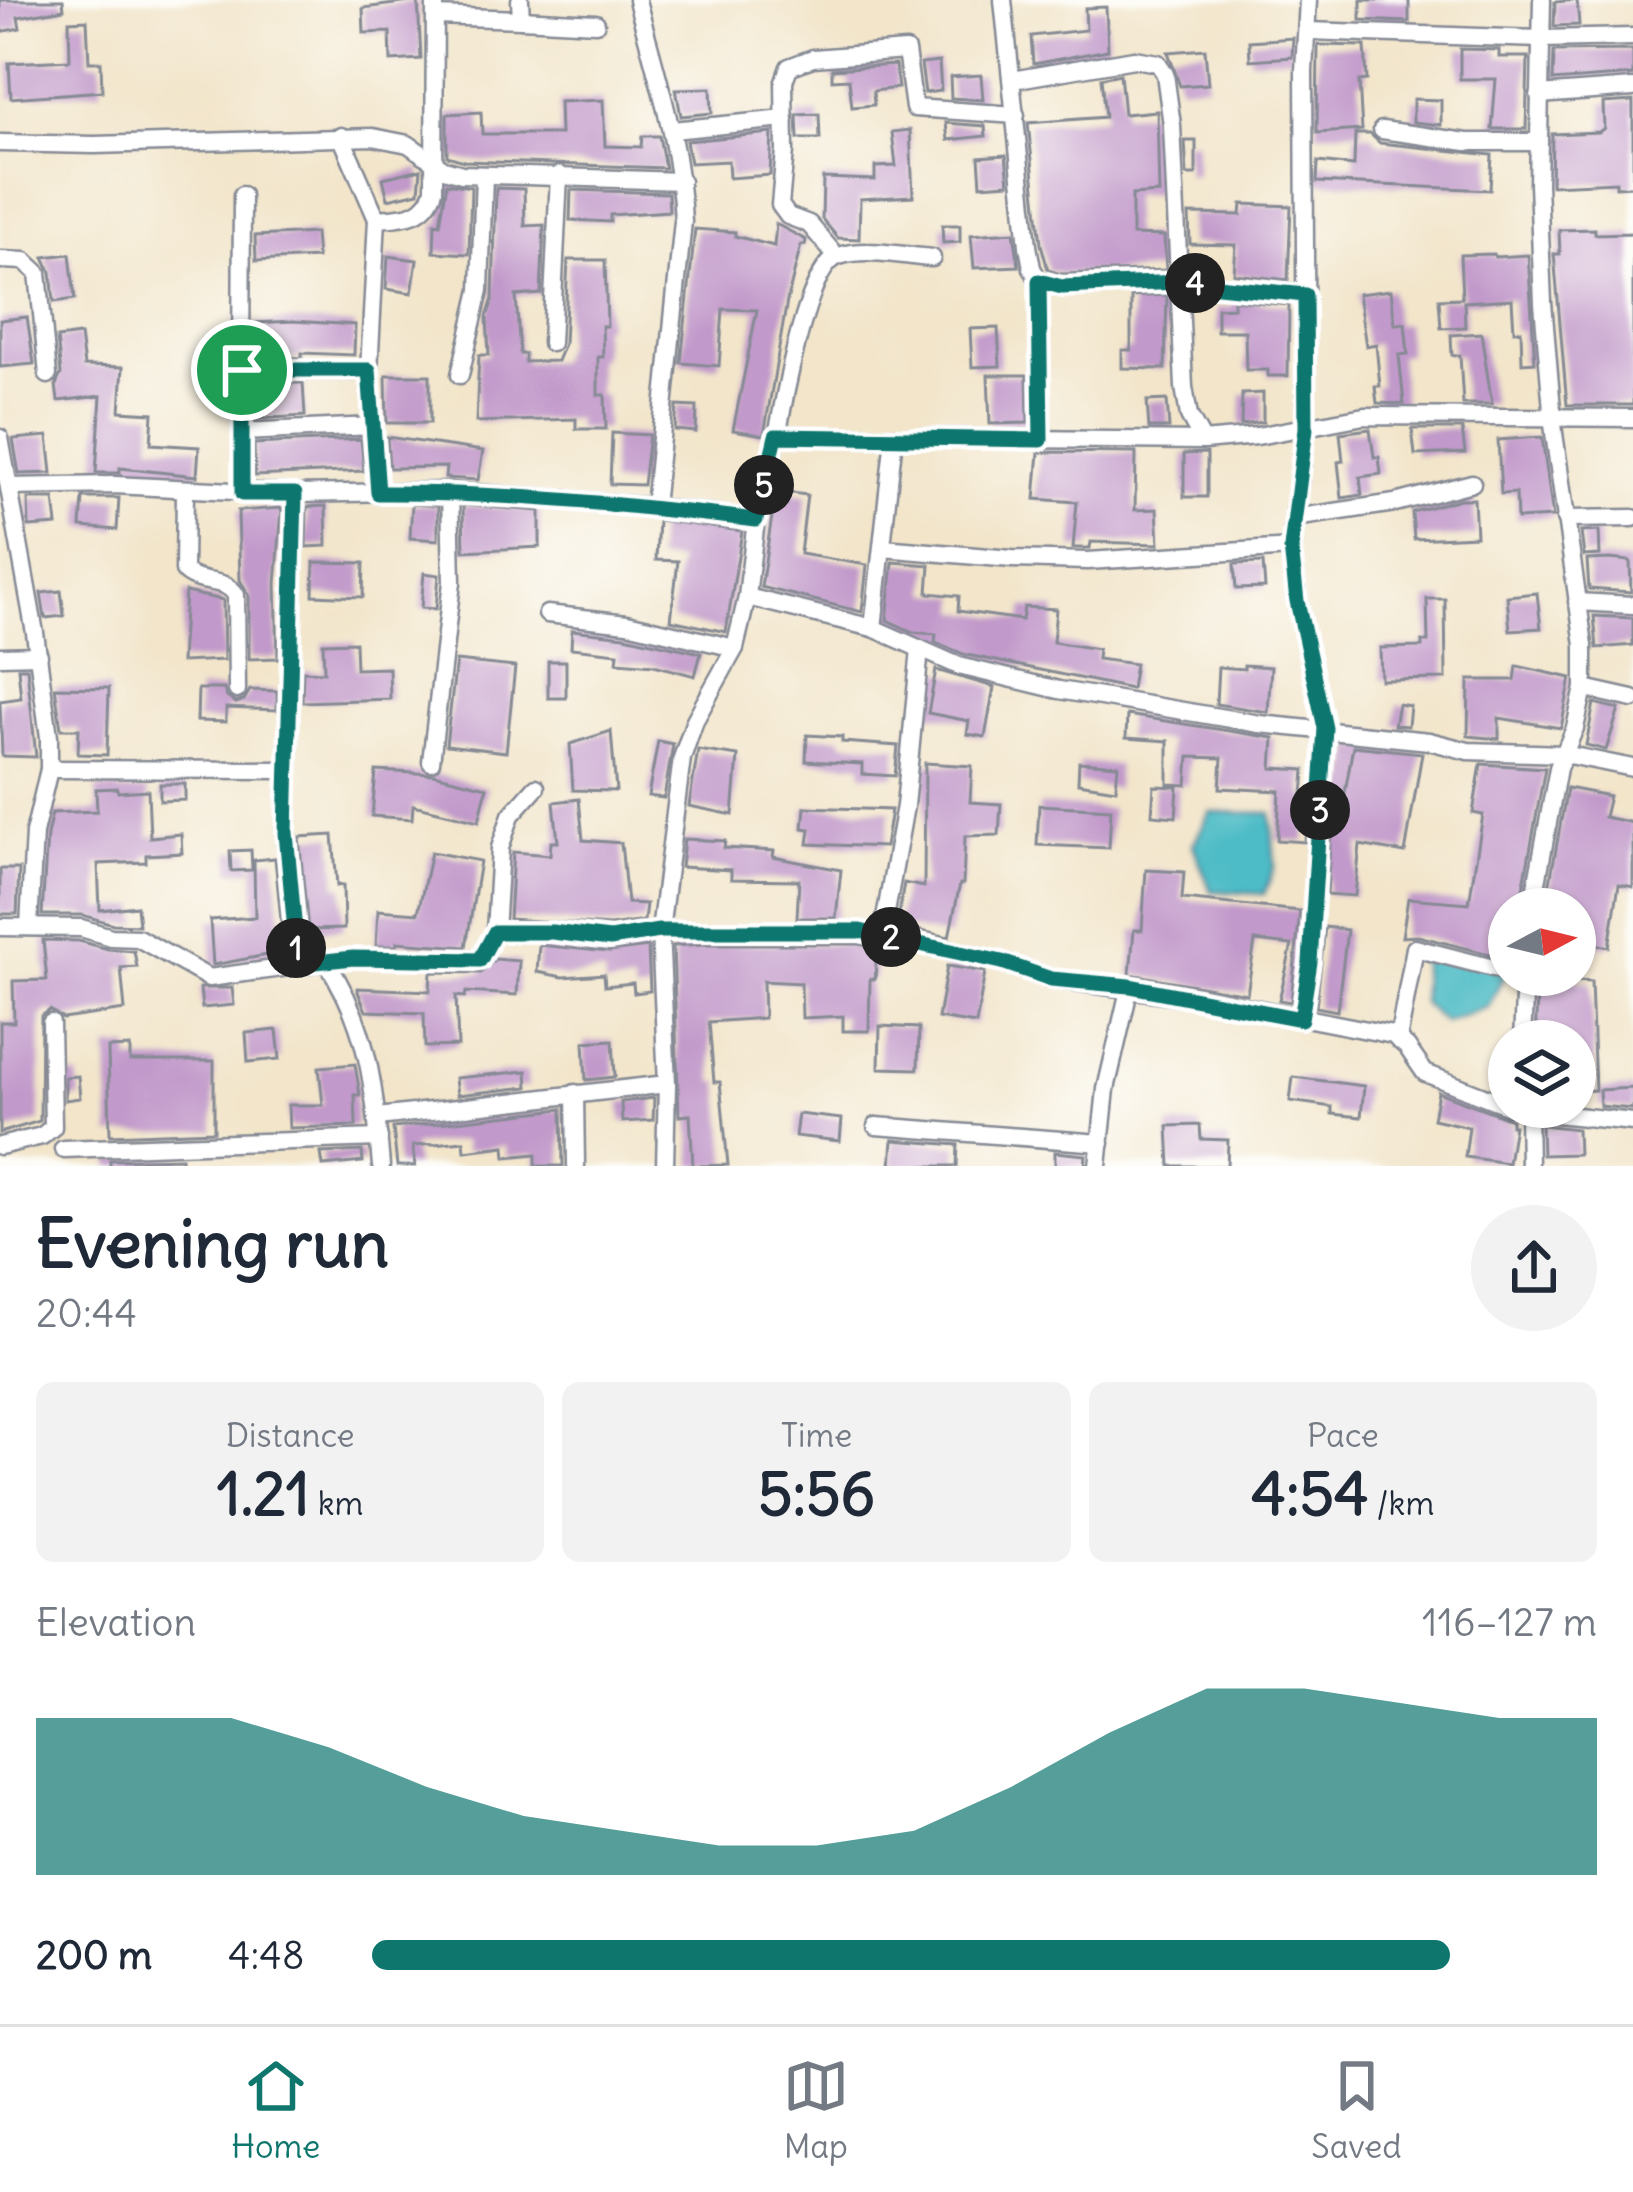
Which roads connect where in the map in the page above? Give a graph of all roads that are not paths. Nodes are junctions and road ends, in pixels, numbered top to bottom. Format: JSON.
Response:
{"nodes":[{"id":1,"x":638,"y":0,"type":"edge"},
{"id":2,"x":1003,"y":0,"type":"edge"},
{"id":3,"x":1308,"y":0,"type":"edge"},
{"id":4,"x":1542,"y":0,"type":"edge"},
{"id":5,"x":435,"y":8,"type":"edge"},
{"id":6,"x":521,"y":9,"type":"edge"},
{"id":7,"x":596,"y":23,"type":"dead end"},
{"id":8,"x":1308,"y":31,"type":"junction"},
{"id":9,"x":1633,"y":37,"type":"edge"},
{"id":10,"x":1541,"y":39,"type":"junction"},
{"id":11,"x":1012,"y":80,"type":"junction"},
{"id":12,"x":1633,"y":88,"type":"edge"},
{"id":13,"x":1540,"y":94,"type":"junction"},
{"id":14,"x":1016,"y":115,"type":"junction"},
{"id":15,"x":785,"y":119,"type":"junction"},
{"id":16,"x":672,"y":130,"type":"junction"},
{"id":17,"x":1382,"y":130,"type":"dead end"},
{"id":18,"x":341,"y":136,"type":"junction"},
{"id":19,"x":1539,"y":142,"type":"junction"},
{"id":20,"x":0,"y":143,"type":"edge"},
{"id":21,"x":433,"y":158,"type":"junction"},
{"id":22,"x":484,"y":175,"type":"junction"},
{"id":23,"x":559,"y":176,"type":"junction"},
{"id":24,"x":681,"y":181,"type":"junction"},
{"id":25,"x":242,"y":195,"type":"dead end"},
{"id":26,"x":377,"y":219,"type":"junction"},
{"id":27,"x":836,"y":256,"type":"junction"},
{"id":28,"x":932,"y":258,"type":"dead end"},
{"id":29,"x":0,"y":260,"type":"edge"},
{"id":30,"x":1039,"y":281,"type":"junction"},
{"id":31,"x":1180,"y":282,"type":"junction"},
{"id":32,"x":1305,"y":295,"type":"junction"},
{"id":33,"x":551,"y":343,"type":"dead end"},
{"id":34,"x":242,"y":370,"type":"junction"},
{"id":35,"x":369,"y":370,"type":"junction"},
{"id":36,"x":48,"y":375,"type":"dead end"},
{"id":37,"x":460,"y":375,"type":"dead end"},
{"id":38,"x":1552,"y":416,"type":"junction"},
{"id":39,"x":1633,"y":418,"type":"edge"},
{"id":40,"x":373,"y":426,"type":"junction"},
{"id":41,"x":1306,"y":428,"type":"junction"},
{"id":42,"x":242,"y":432,"type":"junction"},
{"id":43,"x":776,"y":436,"type":"junction"},
{"id":44,"x":894,"y":437,"type":"junction"},
{"id":45,"x":0,"y":439,"type":"edge"},
{"id":46,"x":1041,"y":440,"type":"junction"},
{"id":47,"x":1202,"y":441,"type":"junction"},
{"id":48,"x":1472,"y":483,"type":"dead end"},
{"id":49,"x":10,"y":488,"type":"junction"},
{"id":50,"x":185,"y":490,"type":"junction"},
{"id":51,"x":450,"y":491,"type":"junction"},
{"id":52,"x":378,"y":493,"type":"junction"},
{"id":53,"x":242,"y":494,"type":"junction"},
{"id":54,"x":295,"y":494,"type":"junction"},
{"id":55,"x":654,"y":507,"type":"junction"},
{"id":56,"x":1294,"y":518,"type":"junction"},
{"id":57,"x":1633,"y":518,"type":"edge"},
{"id":58,"x":1564,"y":519,"type":"junction"},
{"id":59,"x":756,"y":520,"type":"junction"},
{"id":60,"x":883,"y":548,"type":"junction"},
{"id":61,"x":1291,"y":548,"type":"junction"},
{"id":62,"x":747,"y":597,"type":"junction"},
{"id":63,"x":1577,"y":602,"type":"junction"},
{"id":64,"x":1633,"y":605,"type":"edge"},
{"id":65,"x":547,"y":614,"type":"dead end"},
{"id":66,"x":874,"y":628,"type":"junction"},
{"id":67,"x":735,"y":648,"type":"junction"},
{"id":68,"x":920,"y":649,"type":"junction"},
{"id":69,"x":39,"y":655,"type":"junction"},
{"id":70,"x":0,"y":656,"type":"edge"},
{"id":71,"x":1584,"y":688,"type":"junction"},
{"id":72,"x":237,"y":690,"type":"dead end"},
{"id":73,"x":1633,"y":699,"type":"edge"},
{"id":74,"x":1325,"y":728,"type":"junction"},
{"id":75,"x":1564,"y":754,"type":"junction"},
{"id":76,"x":431,"y":762,"type":"dead end"},
{"id":77,"x":1633,"y":768,"type":"edge"},
{"id":78,"x":49,"y":769,"type":"junction"},
{"id":79,"x":285,"y":770,"type":"junction"},
{"id":80,"x":536,"y":788,"type":"dead end"},
{"id":81,"x":1536,"y":888,"type":"edge"},
{"id":82,"x":29,"y":926,"type":"junction"},
{"id":83,"x":0,"y":927,"type":"edge"},
{"id":84,"x":659,"y":931,"type":"junction"},
{"id":85,"x":495,"y":932,"type":"junction"},
{"id":86,"x":882,"y":935,"type":"junction"},
{"id":87,"x":326,"y":961,"type":"junction"},
{"id":88,"x":298,"y":964,"type":"junction"},
{"id":89,"x":1488,"y":967,"type":"edge"},
{"id":90,"x":1130,"y":986,"type":"junction"},
{"id":91,"x":1301,"y":1019,"type":"junction"},
{"id":92,"x":51,"y":1023,"type":"dead end"},
{"id":93,"x":1398,"y":1040,"type":"junction"},
{"id":94,"x":667,"y":1084,"type":"junction"},
{"id":95,"x":575,"y":1093,"type":"junction"},
{"id":96,"x":1488,"y":1096,"type":"edge"},
{"id":97,"x":378,"y":1117,"type":"junction"},
{"id":98,"x":1596,"y":1117,"type":"edge"},
{"id":99,"x":1633,"y":1122,"type":"edge"},
{"id":100,"x":876,"y":1126,"type":"dead end"},
{"id":101,"x":1523,"y":1128,"type":"edge"},
{"id":102,"x":49,"y":1131,"type":"junction"},
{"id":103,"x":379,"y":1138,"type":"junction"},
{"id":104,"x":1101,"y":1143,"type":"junction"},
{"id":105,"x":0,"y":1146,"type":"edge"},
{"id":106,"x":65,"y":1158,"type":"edge"},
{"id":107,"x":381,"y":1166,"type":"edge"},
{"id":108,"x":576,"y":1166,"type":"edge"},
{"id":109,"x":665,"y":1166,"type":"edge"},
{"id":110,"x":1098,"y":1166,"type":"edge"},
{"id":111,"x":1529,"y":1166,"type":"edge"}],
"edges":[{"from":1,"to":16,"type":"street"},
{"from":2,"to":11,"type":"street"},
{"from":3,"to":8,"type":"street"},
{"from":4,"to":10,"type":"street"},
{"from":5,"to":6,"type":"street"},
{"from":5,"to":21,"type":"street"},
{"from":6,"to":7,"type":"street"},
{"from":8,"to":10,"type":"street"},
{"from":8,"to":32,"type":"street"},
{"from":9,"to":10,"type":"street"},
{"from":10,"to":13,"type":"street"},
{"from":11,"to":14,"type":"street"},
{"from":11,"to":31,"type":"street"},
{"from":12,"to":13,"type":"street"},
{"from":13,"to":19,"type":"street"},
{"from":14,"to":15,"type":"street"},
{"from":14,"to":30,"type":"street"},
{"from":15,"to":16,"type":"street"},
{"from":15,"to":27,"type":"street"},
{"from":16,"to":24,"type":"street"},
{"from":17,"to":19,"type":"street"},
{"from":18,"to":20,"type":"street"},
{"from":18,"to":21,"type":"street"},
{"from":18,"to":26,"type":"street"},
{"from":19,"to":38,"type":"street"},
{"from":21,"to":22,"type":"street"},
{"from":21,"to":26,"type":"street"},
{"from":22,"to":23,"type":"street"},
{"from":22,"to":37,"type":"street"},
{"from":23,"to":24,"type":"street"},
{"from":23,"to":33,"type":"street"},
{"from":24,"to":55,"type":"street"},
{"from":25,"to":34,"type":"street"},
{"from":26,"to":35,"type":"street"},
{"from":27,"to":28,"type":"street"},
{"from":27,"to":43,"type":"street"},
{"from":29,"to":36,"type":"street"},
{"from":30,"to":31,"type":"street"},
{"from":30,"to":46,"type":"street"},
{"from":31,"to":32,"type":"street"},
{"from":31,"to":47,"type":"street"},
{"from":32,"to":41,"type":"street"},
{"from":34,"to":35,"type":"street"},
{"from":34,"to":42,"type":"street"},
{"from":35,"to":40,"type":"street"},
{"from":38,"to":39,"type":"street"},
{"from":38,"to":41,"type":"street"},
{"from":38,"to":58,"type":"street"},
{"from":40,"to":42,"type":"street"},
{"from":40,"to":52,"type":"street"},
{"from":41,"to":47,"type":"street"},
{"from":41,"to":56,"type":"street"},
{"from":42,"to":53,"type":"street"},
{"from":43,"to":44,"type":"street"},
{"from":43,"to":59,"type":"street"},
{"from":44,"to":46,"type":"street"},
{"from":44,"to":60,"type":"street"},
{"from":45,"to":49,"type":"street"},
{"from":46,"to":47,"type":"street"},
{"from":48,"to":56,"type":"street"},
{"from":49,"to":50,"type":"street"},
{"from":49,"to":69,"type":"street"},
{"from":50,"to":53,"type":"street"},
{"from":50,"to":72,"type":"street"},
{"from":51,"to":52,"type":"street"},
{"from":51,"to":55,"type":"street"},
{"from":51,"to":76,"type":"street"},
{"from":52,"to":54,"type":"street"},
{"from":53,"to":54,"type":"street"},
{"from":54,"to":79,"type":"street"},
{"from":55,"to":59,"type":"street"},
{"from":56,"to":61,"type":"street"},
{"from":57,"to":58,"type":"street"},
{"from":58,"to":63,"type":"street"},
{"from":59,"to":62,"type":"street"},
{"from":60,"to":61,"type":"street"},
{"from":60,"to":66,"type":"street"},
{"from":61,"to":74,"type":"street"},
{"from":62,"to":66,"type":"street"},
{"from":62,"to":67,"type":"street"},
{"from":63,"to":64,"type":"street"},
{"from":63,"to":71,"type":"street"},
{"from":65,"to":67,"type":"street"},
{"from":66,"to":68,"type":"street"},
{"from":67,"to":84,"type":"street"},
{"from":68,"to":74,"type":"street"},
{"from":68,"to":86,"type":"street"},
{"from":69,"to":70,"type":"street"},
{"from":69,"to":78,"type":"street"},
{"from":71,"to":73,"type":"street"},
{"from":71,"to":75,"type":"street"},
{"from":74,"to":75,"type":"street"},
{"from":74,"to":91,"type":"street"},
{"from":75,"to":77,"type":"street"},
{"from":75,"to":81,"type":"street"},
{"from":78,"to":79,"type":"street"},
{"from":78,"to":82,"type":"street"},
{"from":79,"to":88,"type":"street"},
{"from":80,"to":85,"type":"street"},
{"from":82,"to":83,"type":"street"},
{"from":82,"to":88,"type":"street"},
{"from":84,"to":85,"type":"street"},
{"from":84,"to":86,"type":"street"},
{"from":84,"to":94,"type":"street"},
{"from":85,"to":87,"type":"street"},
{"from":86,"to":90,"type":"street"},
{"from":87,"to":88,"type":"street"},
{"from":87,"to":97,"type":"street"},
{"from":89,"to":93,"type":"street"},
{"from":90,"to":91,"type":"street"},
{"from":90,"to":104,"type":"street"},
{"from":91,"to":93,"type":"street"},
{"from":92,"to":102,"type":"street"},
{"from":93,"to":96,"type":"street"},
{"from":94,"to":95,"type":"street"},
{"from":94,"to":109,"type":"street"},
{"from":95,"to":97,"type":"street"},
{"from":95,"to":108,"type":"street"},
{"from":97,"to":103,"type":"street"},
{"from":98,"to":99,"type":"street"},
{"from":100,"to":104,"type":"street"},
{"from":101,"to":111,"type":"street"},
{"from":102,"to":105,"type":"street"},
{"from":102,"to":106,"type":"street"},
{"from":103,"to":106,"type":"street"},
{"from":103,"to":107,"type":"street"},
{"from":104,"to":110,"type":"street"}]}
